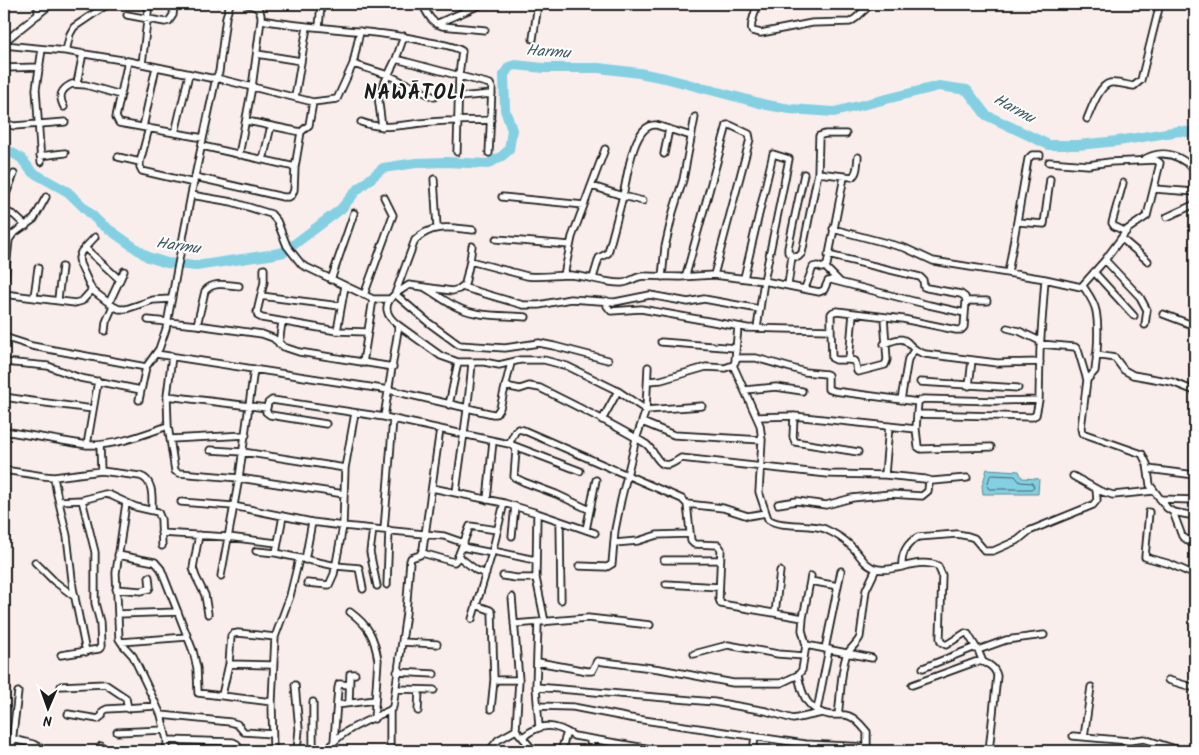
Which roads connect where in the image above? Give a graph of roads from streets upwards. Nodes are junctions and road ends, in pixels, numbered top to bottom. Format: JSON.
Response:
{"nodes":[{"id":1,"x":38,"y":4,"type":"edge"},
{"id":2,"x":50,"y":4,"type":"edge"},
{"id":3,"x":108,"y":4,"type":"edge"},
{"id":4,"x":149,"y":4,"type":"edge"},
{"id":5,"x":174,"y":4,"type":"edge"},
{"id":6,"x":230,"y":4,"type":"edge"},
{"id":7,"x":248,"y":4,"type":"edge"},
{"id":8,"x":321,"y":4,"type":"edge"},
{"id":9,"x":422,"y":4,"type":"edge"},
{"id":10,"x":482,"y":4,"type":"edge"},
{"id":11,"x":538,"y":4,"type":"edge"},
{"id":12,"x":756,"y":4,"type":"edge"},
{"id":13,"x":870,"y":4,"type":"edge"},
{"id":14,"x":1160,"y":4,"type":"edge"},
{"id":15,"x":473,"y":6,"type":"edge"},
{"id":16,"x":38,"y":15,"type":"junction"},
{"id":17,"x":127,"y":15,"type":"dead end"},
{"id":18,"x":147,"y":19,"type":"junction"},
{"id":19,"x":261,"y":20,"type":"junction"},
{"id":20,"x":436,"y":24,"type":"junction"},
{"id":21,"x":307,"y":27,"type":"junction"},
{"id":22,"x":319,"y":27,"type":"junction"},
{"id":23,"x":485,"y":30,"type":"dead end"},
{"id":24,"x":360,"y":31,"type":"junction"},
{"id":25,"x":404,"y":36,"type":"junction"},
{"id":26,"x":533,"y":39,"type":"dead end"},
{"id":27,"x":4,"y":44,"type":"edge"},
{"id":28,"x":42,"y":49,"type":"junction"},
{"id":29,"x":66,"y":50,"type":"junction"},
{"id":30,"x":83,"y":53,"type":"junction"},
{"id":31,"x":257,"y":54,"type":"junction"},
{"id":32,"x":396,"y":58,"type":"junction"},
{"id":33,"x":128,"y":61,"type":"junction"},
{"id":34,"x":301,"y":61,"type":"junction"},
{"id":35,"x":142,"y":64,"type":"junction"},
{"id":36,"x":353,"y":64,"type":"junction"},
{"id":37,"x":40,"y":67,"type":"junction"},
{"id":38,"x":156,"y":67,"type":"junction"},
{"id":39,"x":4,"y":68,"type":"edge"},
{"id":40,"x":189,"y":74,"type":"junction"},
{"id":41,"x":388,"y":75,"type":"junction"},
{"id":42,"x":458,"y":75,"type":"junction"},
{"id":43,"x":216,"y":78,"type":"junction"},
{"id":44,"x":76,"y":83,"type":"junction"},
{"id":45,"x":252,"y":87,"type":"junction"},
{"id":46,"x":492,"y":94,"type":"junction"},
{"id":47,"x":121,"y":95,"type":"junction"},
{"id":48,"x":434,"y":97,"type":"dead end"},
{"id":49,"x":458,"y":97,"type":"junction"},
{"id":50,"x":295,"y":98,"type":"junction"},
{"id":51,"x":313,"y":102,"type":"junction"},
{"id":52,"x":64,"y":107,"type":"dead end"},
{"id":53,"x":695,"y":118,"type":"dead end"},
{"id":54,"x":491,"y":120,"type":"junction"},
{"id":55,"x":1087,"y":120,"type":"dead end"},
{"id":56,"x":247,"y":121,"type":"junction"},
{"id":57,"x":458,"y":121,"type":"junction"},
{"id":58,"x":65,"y":122,"type":"dead end"},
{"id":59,"x":361,"y":122,"type":"dead end"},
{"id":60,"x":4,"y":123,"type":"edge"},
{"id":61,"x":38,"y":124,"type":"junction"},
{"id":62,"x":271,"y":126,"type":"junction"},
{"id":63,"x":382,"y":127,"type":"junction"},
{"id":64,"x":146,"y":128,"type":"junction"},
{"id":65,"x":669,"y":129,"type":"junction"},
{"id":66,"x":301,"y":132,"type":"junction"},
{"id":67,"x":175,"y":133,"type":"junction"},
{"id":68,"x":846,"y":134,"type":"dead end"},
{"id":69,"x":692,"y":136,"type":"junction"},
{"id":70,"x":203,"y":138,"type":"junction"},
{"id":71,"x":202,"y":146,"type":"junction"},
{"id":72,"x":605,"y":149,"type":"dead end"},
{"id":73,"x":457,"y":152,"type":"dead end"},
{"id":74,"x":65,"y":153,"type":"dead end"},
{"id":75,"x":489,"y":154,"type":"dead end"},
{"id":76,"x":664,"y":154,"type":"dead end"},
{"id":77,"x":239,"y":155,"type":"junction"},
{"id":78,"x":1040,"y":155,"type":"dead end"},
{"id":79,"x":118,"y":156,"type":"dead end"},
{"id":80,"x":858,"y":157,"type":"dead end"},
{"id":81,"x":263,"y":160,"type":"junction"},
{"id":82,"x":1144,"y":160,"type":"junction"},
{"id":83,"x":140,"y":162,"type":"junction"},
{"id":84,"x":1049,"y":162,"type":"dead end"},
{"id":85,"x":295,"y":167,"type":"junction"},
{"id":86,"x":1195,"y":170,"type":"edge"},
{"id":87,"x":818,"y":173,"type":"junction"},
{"id":88,"x":14,"y":174,"type":"dead end"},
{"id":89,"x":804,"y":174,"type":"dead end"},
{"id":90,"x":844,"y":177,"type":"junction"},
{"id":91,"x":434,"y":179,"type":"dead end"},
{"id":92,"x":1050,"y":179,"type":"dead end"},
{"id":93,"x":195,"y":180,"type":"junction"},
{"id":94,"x":7,"y":183,"type":"edge"},
{"id":95,"x":1123,"y":183,"type":"dead end"},
{"id":96,"x":592,"y":186,"type":"junction"},
{"id":97,"x":1154,"y":189,"type":"junction"},
{"id":98,"x":1195,"y":192,"type":"edge"},
{"id":99,"x":191,"y":195,"type":"junction"},
{"id":100,"x":623,"y":196,"type":"junction"},
{"id":101,"x":46,"y":197,"type":"dead end"},
{"id":102,"x":502,"y":197,"type":"dead end"},
{"id":103,"x":384,"y":198,"type":"dead end"},
{"id":104,"x":4,"y":199,"type":"edge"},
{"id":105,"x":643,"y":201,"type":"dead end"},
{"id":106,"x":1195,"y":204,"type":"edge"},
{"id":107,"x":584,"y":205,"type":"junction"},
{"id":108,"x":4,"y":211,"type":"edge"},
{"id":109,"x":354,"y":213,"type":"dead end"},
{"id":110,"x":1167,"y":217,"type":"dead end"},
{"id":111,"x":1018,"y":222,"type":"junction"},
{"id":112,"x":26,"y":226,"type":"junction"},
{"id":113,"x":437,"y":227,"type":"junction"},
{"id":114,"x":833,"y":229,"type":"junction"},
{"id":115,"x":473,"y":230,"type":"dead end"},
{"id":116,"x":1126,"y":232,"type":"junction"},
{"id":117,"x":95,"y":237,"type":"dead end"},
{"id":118,"x":1121,"y":238,"type":"junction"},
{"id":119,"x":496,"y":239,"type":"dead end"},
{"id":120,"x":6,"y":244,"type":"edge"},
{"id":121,"x":570,"y":245,"type":"junction"},
{"id":122,"x":472,"y":246,"type":"dead end"},
{"id":123,"x":85,"y":248,"type":"junction"},
{"id":124,"x":828,"y":255,"type":"junction"},
{"id":125,"x":792,"y":256,"type":"junction"},
{"id":126,"x":1105,"y":260,"type":"junction"},
{"id":127,"x":470,"y":261,"type":"junction"},
{"id":128,"x":1148,"y":261,"type":"dead end"},
{"id":129,"x":62,"y":267,"type":"dead end"},
{"id":130,"x":825,"y":267,"type":"junction"},
{"id":131,"x":5,"y":268,"type":"edge"},
{"id":132,"x":38,"y":268,"type":"dead end"},
{"id":133,"x":264,"y":269,"type":"dead end"},
{"id":134,"x":124,"y":271,"type":"dead end"},
{"id":135,"x":1094,"y":272,"type":"junction"},
{"id":136,"x":1008,"y":273,"type":"junction"},
{"id":137,"x":564,"y":275,"type":"junction"},
{"id":138,"x":686,"y":275,"type":"junction"},
{"id":139,"x":714,"y":275,"type":"junction"},
{"id":140,"x":662,"y":276,"type":"junction"},
{"id":141,"x":593,"y":278,"type":"junction"},
{"id":142,"x":744,"y":278,"type":"junction"},
{"id":143,"x":1045,"y":279,"type":"junction"},
{"id":144,"x":120,"y":280,"type":"junction"},
{"id":145,"x":331,"y":280,"type":"junction"},
{"id":146,"x":764,"y":281,"type":"junction"},
{"id":147,"x":840,"y":282,"type":"junction"},
{"id":148,"x":788,"y":285,"type":"junction"},
{"id":149,"x":239,"y":286,"type":"dead end"},
{"id":150,"x":345,"y":286,"type":"junction"},
{"id":151,"x":422,"y":286,"type":"junction"},
{"id":152,"x":1083,"y":286,"type":"junction"},
{"id":153,"x":4,"y":287,"type":"edge"},
{"id":154,"x":462,"y":287,"type":"junction"},
{"id":155,"x":805,"y":288,"type":"junction"},
{"id":156,"x":92,"y":290,"type":"junction"},
{"id":157,"x":4,"y":294,"type":"edge"},
{"id":158,"x":395,"y":294,"type":"junction"},
{"id":159,"x":364,"y":295,"type":"junction"},
{"id":160,"x":34,"y":296,"type":"junction"},
{"id":161,"x":261,"y":296,"type":"junction"},
{"id":162,"x":58,"y":299,"type":"junction"},
{"id":163,"x":171,"y":299,"type":"junction"},
{"id":164,"x":373,"y":299,"type":"junction"},
{"id":165,"x":389,"y":299,"type":"junction"},
{"id":166,"x":966,"y":300,"type":"junction"},
{"id":167,"x":987,"y":301,"type":"dead end"},
{"id":168,"x":607,"y":302,"type":"junction"},
{"id":169,"x":111,"y":305,"type":"junction"},
{"id":170,"x":340,"y":306,"type":"junction"},
{"id":171,"x":759,"y":309,"type":"junction"},
{"id":172,"x":853,"y":313,"type":"junction"},
{"id":173,"x":965,"y":313,"type":"junction"},
{"id":174,"x":1163,"y":314,"type":"dead end"},
{"id":175,"x":1134,"y":316,"type":"dead end"},
{"id":176,"x":526,"y":317,"type":"dead end"},
{"id":177,"x":884,"y":317,"type":"junction"},
{"id":178,"x":148,"y":320,"type":"dead end"},
{"id":179,"x":167,"y":322,"type":"junction"},
{"id":180,"x":282,"y":322,"type":"junction"},
{"id":181,"x":197,"y":325,"type":"junction"},
{"id":182,"x":398,"y":325,"type":"junction"},
{"id":183,"x":1146,"y":325,"type":"dead end"},
{"id":184,"x":1195,"y":326,"type":"edge"},
{"id":185,"x":738,"y":327,"type":"junction"},
{"id":186,"x":757,"y":328,"type":"junction"},
{"id":187,"x":1007,"y":328,"type":"dead end"},
{"id":188,"x":831,"y":330,"type":"junction"},
{"id":189,"x":337,"y":331,"type":"junction"},
{"id":190,"x":105,"y":332,"type":"dead end"},
{"id":191,"x":367,"y":332,"type":"junction"},
{"id":192,"x":4,"y":337,"type":"edge"},
{"id":193,"x":660,"y":342,"type":"dead end"},
{"id":194,"x":1040,"y":342,"type":"junction"},
{"id":195,"x":279,"y":344,"type":"junction"},
{"id":196,"x":884,"y":344,"type":"junction"},
{"id":197,"x":736,"y":348,"type":"junction"},
{"id":198,"x":915,"y":349,"type":"junction"},
{"id":199,"x":156,"y":354,"type":"junction"},
{"id":200,"x":1096,"y":355,"type":"junction"},
{"id":201,"x":172,"y":356,"type":"junction"},
{"id":202,"x":608,"y":360,"type":"dead end"},
{"id":203,"x":850,"y":360,"type":"junction"},
{"id":204,"x":972,"y":360,"type":"junction"},
{"id":205,"x":4,"y":362,"type":"edge"},
{"id":206,"x":458,"y":362,"type":"junction"},
{"id":207,"x":472,"y":362,"type":"junction"},
{"id":208,"x":1040,"y":362,"type":"junction"},
{"id":209,"x":363,"y":363,"type":"junction"},
{"id":210,"x":511,"y":363,"type":"junction"},
{"id":211,"x":734,"y":363,"type":"junction"},
{"id":212,"x":146,"y":367,"type":"junction"},
{"id":213,"x":393,"y":367,"type":"junction"},
{"id":214,"x":648,"y":367,"type":"dead end"},
{"id":215,"x":254,"y":369,"type":"junction"},
{"id":216,"x":1087,"y":380,"type":"junction"},
{"id":217,"x":98,"y":381,"type":"junction"},
{"id":218,"x":648,"y":382,"type":"junction"},
{"id":219,"x":920,"y":382,"type":"dead end"},
{"id":220,"x":505,"y":386,"type":"junction"},
{"id":221,"x":969,"y":386,"type":"junction"},
{"id":222,"x":1018,"y":388,"type":"dead end"},
{"id":223,"x":141,"y":390,"type":"junction"},
{"id":224,"x":389,"y":390,"type":"junction"},
{"id":225,"x":745,"y":390,"type":"junction"},
{"id":226,"x":618,"y":391,"type":"junction"},
{"id":227,"x":802,"y":391,"type":"dead end"},
{"id":228,"x":1195,"y":391,"type":"edge"},
{"id":229,"x":167,"y":396,"type":"junction"},
{"id":230,"x":4,"y":397,"type":"edge"},
{"id":231,"x":139,"y":400,"type":"dead end"},
{"id":232,"x":901,"y":400,"type":"junction"},
{"id":233,"x":1040,"y":400,"type":"junction"},
{"id":234,"x":918,"y":402,"type":"junction"},
{"id":235,"x":449,"y":405,"type":"junction"},
{"id":236,"x":250,"y":406,"type":"junction"},
{"id":237,"x":702,"y":406,"type":"dead end"},
{"id":238,"x":267,"y":408,"type":"junction"},
{"id":239,"x":467,"y":408,"type":"junction"},
{"id":240,"x":94,"y":409,"type":"junction"},
{"id":241,"x":646,"y":410,"type":"junction"},
{"id":242,"x":355,"y":413,"type":"junction"},
{"id":243,"x":917,"y":414,"type":"junction"},
{"id":244,"x":794,"y":416,"type":"junction"},
{"id":245,"x":384,"y":417,"type":"junction"},
{"id":246,"x":757,"y":417,"type":"junction"},
{"id":247,"x":393,"y":420,"type":"junction"},
{"id":248,"x":602,"y":420,"type":"junction"},
{"id":249,"x":642,"y":422,"type":"junction"},
{"id":250,"x":326,"y":424,"type":"dead end"},
{"id":251,"x":168,"y":426,"type":"junction"},
{"id":252,"x":889,"y":426,"type":"junction"},
{"id":253,"x":440,"y":429,"type":"junction"},
{"id":254,"x":916,"y":429,"type":"junction"},
{"id":255,"x":4,"y":431,"type":"edge"},
{"id":256,"x":463,"y":434,"type":"junction"},
{"id":257,"x":246,"y":435,"type":"junction"},
{"id":258,"x":171,"y":439,"type":"junction"},
{"id":259,"x":636,"y":439,"type":"junction"},
{"id":260,"x":762,"y":440,"type":"junction"},
{"id":261,"x":493,"y":441,"type":"junction"},
{"id":262,"x":87,"y":444,"type":"junction"},
{"id":263,"x":511,"y":445,"type":"junction"},
{"id":264,"x":991,"y":447,"type":"dead end"},
{"id":265,"x":210,"y":450,"type":"dead end"},
{"id":266,"x":100,"y":451,"type":"junction"},
{"id":267,"x":243,"y":452,"type":"junction"},
{"id":268,"x":858,"y":452,"type":"dead end"},
{"id":269,"x":760,"y":467,"type":"junction"},
{"id":270,"x":345,"y":468,"type":"junction"},
{"id":271,"x":1148,"y":469,"type":"junction"},
{"id":272,"x":4,"y":470,"type":"edge"},
{"id":273,"x":101,"y":471,"type":"junction"},
{"id":274,"x":580,"y":471,"type":"dead end"},
{"id":275,"x":885,"y":475,"type":"junction"},
{"id":276,"x":1195,"y":475,"type":"edge"},
{"id":277,"x":54,"y":476,"type":"junction"},
{"id":278,"x":627,"y":476,"type":"junction"},
{"id":279,"x":1073,"y":476,"type":"dead end"},
{"id":280,"x":239,"y":478,"type":"junction"},
{"id":281,"x":968,"y":478,"type":"dead end"},
{"id":282,"x":596,"y":480,"type":"dead end"},
{"id":283,"x":929,"y":481,"type":"junction"},
{"id":284,"x":432,"y":488,"type":"junction"},
{"id":285,"x":1096,"y":489,"type":"junction"},
{"id":286,"x":1154,"y":491,"type":"junction"},
{"id":287,"x":456,"y":493,"type":"junction"},
{"id":288,"x":344,"y":494,"type":"junction"},
{"id":289,"x":1160,"y":499,"type":"junction"},
{"id":290,"x":82,"y":500,"type":"junction"},
{"id":291,"x":487,"y":500,"type":"junction"},
{"id":292,"x":1195,"y":500,"type":"edge"},
{"id":293,"x":59,"y":501,"type":"junction"},
{"id":294,"x":181,"y":502,"type":"dead end"},
{"id":295,"x":126,"y":503,"type":"junction"},
{"id":296,"x":504,"y":503,"type":"junction"},
{"id":297,"x":687,"y":504,"type":"junction"},
{"id":298,"x":778,"y":504,"type":"dead end"},
{"id":299,"x":234,"y":506,"type":"junction"},
{"id":300,"x":515,"y":506,"type":"junction"},
{"id":301,"x":152,"y":510,"type":"junction"},
{"id":302,"x":590,"y":510,"type":"junction"},
{"id":303,"x":537,"y":512,"type":"junction"},
{"id":304,"x":1149,"y":512,"type":"dead end"},
{"id":305,"x":1173,"y":512,"type":"junction"},
{"id":306,"x":766,"y":513,"type":"junction"},
{"id":307,"x":283,"y":516,"type":"junction"},
{"id":308,"x":1195,"y":516,"type":"edge"},
{"id":309,"x":312,"y":522,"type":"junction"},
{"id":310,"x":560,"y":522,"type":"junction"},
{"id":311,"x":343,"y":526,"type":"junction"},
{"id":312,"x":373,"y":529,"type":"junction"},
{"id":313,"x":386,"y":530,"type":"junction"},
{"id":314,"x":497,"y":530,"type":"junction"},
{"id":315,"x":586,"y":530,"type":"junction"},
{"id":316,"x":161,"y":533,"type":"junction"},
{"id":317,"x":595,"y":533,"type":"dead end"},
{"id":318,"x":425,"y":534,"type":"junction"},
{"id":319,"x":689,"y":534,"type":"junction"},
{"id":320,"x":199,"y":536,"type":"junction"},
{"id":321,"x":512,"y":536,"type":"dead end"},
{"id":322,"x":228,"y":537,"type":"junction"},
{"id":323,"x":277,"y":543,"type":"junction"},
{"id":324,"x":614,"y":543,"type":"junction"},
{"id":325,"x":463,"y":545,"type":"junction"},
{"id":326,"x":162,"y":546,"type":"dead end"},
{"id":327,"x":1195,"y":546,"type":"edge"},
{"id":328,"x":256,"y":551,"type":"dead end"},
{"id":329,"x":492,"y":552,"type":"junction"},
{"id":330,"x":276,"y":553,"type":"junction"},
{"id":331,"x":422,"y":553,"type":"junction"},
{"id":332,"x":118,"y":555,"type":"junction"},
{"id":333,"x":458,"y":556,"type":"junction"},
{"id":334,"x":302,"y":559,"type":"junction"},
{"id":335,"x":535,"y":560,"type":"junction"},
{"id":336,"x":664,"y":560,"type":"dead end"},
{"id":337,"x":720,"y":560,"type":"junction"},
{"id":338,"x":36,"y":562,"type":"dead end"},
{"id":339,"x":336,"y":566,"type":"junction"},
{"id":340,"x":579,"y":566,"type":"dead end"},
{"id":341,"x":902,"y":567,"type":"junction"},
{"id":342,"x":876,"y":569,"type":"junction"},
{"id":343,"x":780,"y":571,"type":"dead end"},
{"id":344,"x":841,"y":571,"type":"dead end"},
{"id":345,"x":486,"y":574,"type":"junction"},
{"id":346,"x":1195,"y":575,"type":"edge"},
{"id":347,"x":221,"y":576,"type":"dead end"},
{"id":348,"x":503,"y":576,"type":"dead end"},
{"id":349,"x":149,"y":577,"type":"dead end"},
{"id":350,"x":536,"y":578,"type":"junction"},
{"id":351,"x":307,"y":583,"type":"dead end"},
{"id":352,"x":666,"y":584,"type":"dead end"},
{"id":353,"x":387,"y":585,"type":"dead end"},
{"id":354,"x":376,"y":586,"type":"dead end"},
{"id":355,"x":838,"y":586,"type":"junction"},
{"id":356,"x":719,"y":587,"type":"junction"},
{"id":357,"x":116,"y":589,"type":"junction"},
{"id":358,"x":363,"y":590,"type":"dead end"},
{"id":359,"x":75,"y":597,"type":"junction"},
{"id":360,"x":512,"y":597,"type":"dead end"},
{"id":361,"x":561,"y":600,"type":"dead end"},
{"id":362,"x":476,"y":605,"type":"junction"},
{"id":363,"x":178,"y":612,"type":"junction"},
{"id":364,"x":350,"y":612,"type":"dead end"},
{"id":365,"x":775,"y":613,"type":"junction"},
{"id":366,"x":118,"y":614,"type":"junction"},
{"id":367,"x":208,"y":614,"type":"dead end"},
{"id":368,"x":803,"y":618,"type":"junction"},
{"id":369,"x":472,"y":619,"type":"dead end"},
{"id":370,"x":542,"y":623,"type":"junction"},
{"id":371,"x":514,"y":624,"type":"junction"},
{"id":372,"x":650,"y":625,"type":"dead end"},
{"id":373,"x":1044,"y":635,"type":"dead end"},
{"id":374,"x":187,"y":636,"type":"junction"},
{"id":375,"x":275,"y":637,"type":"junction"},
{"id":376,"x":120,"y":642,"type":"junction"},
{"id":377,"x":402,"y":642,"type":"junction"},
{"id":378,"x":437,"y":644,"type":"dead end"},
{"id":379,"x":806,"y":645,"type":"junction"},
{"id":380,"x":827,"y":649,"type":"junction"},
{"id":381,"x":978,"y":650,"type":"junction"},
{"id":382,"x":86,"y":652,"type":"junction"},
{"id":383,"x":847,"y":653,"type":"junction"},
{"id":384,"x":694,"y":654,"type":"dead end"},
{"id":385,"x":61,"y":655,"type":"dead end"},
{"id":386,"x":804,"y":656,"type":"junction"},
{"id":387,"x":872,"y":658,"type":"dead end"},
{"id":388,"x":538,"y":662,"type":"junction"},
{"id":389,"x":983,"y":662,"type":"junction"},
{"id":390,"x":229,"y":664,"type":"junction"},
{"id":391,"x":274,"y":665,"type":"junction"},
{"id":392,"x":923,"y":668,"type":"dead end"},
{"id":393,"x":397,"y":672,"type":"junction"},
{"id":394,"x":355,"y":674,"type":"dead end"},
{"id":395,"x":434,"y":674,"type":"dead end"},
{"id":396,"x":798,"y":675,"type":"junction"},
{"id":397,"x":494,"y":680,"type":"junction"},
{"id":398,"x":519,"y":680,"type":"junction"},
{"id":399,"x":1168,"y":680,"type":"dead end"},
{"id":400,"x":350,"y":684,"type":"junction"},
{"id":401,"x":295,"y":685,"type":"dead end"},
{"id":402,"x":912,"y":685,"type":"dead end"},
{"id":403,"x":62,"y":686,"type":"dead end"},
{"id":404,"x":536,"y":687,"type":"junction"},
{"id":405,"x":1091,"y":687,"type":"dead end"},
{"id":406,"x":1195,"y":688,"type":"edge"},
{"id":407,"x":397,"y":689,"type":"junction"},
{"id":408,"x":418,"y":690,"type":"junction"},
{"id":409,"x":434,"y":690,"type":"dead end"},
{"id":410,"x":18,"y":692,"type":"dead end"},
{"id":411,"x":222,"y":695,"type":"junction"},
{"id":412,"x":375,"y":700,"type":"junction"},
{"id":413,"x":272,"y":702,"type":"junction"},
{"id":414,"x":313,"y":702,"type":"dead end"},
{"id":415,"x":349,"y":703,"type":"junction"},
{"id":416,"x":337,"y":705,"type":"junction"},
{"id":417,"x":157,"y":706,"type":"junction"},
{"id":418,"x":537,"y":706,"type":"junction"},
{"id":419,"x":128,"y":709,"type":"junction"},
{"id":420,"x":490,"y":709,"type":"dead end"},
{"id":421,"x":390,"y":710,"type":"junction"},
{"id":422,"x":418,"y":711,"type":"dead end"},
{"id":423,"x":819,"y":711,"type":"junction"},
{"id":424,"x":68,"y":714,"type":"dead end"},
{"id":425,"x":161,"y":715,"type":"junction"},
{"id":426,"x":838,"y":715,"type":"junction"},
{"id":427,"x":374,"y":719,"type":"junction"},
{"id":428,"x":539,"y":727,"type":"junction"},
{"id":429,"x":165,"y":730,"type":"junction"},
{"id":430,"x":516,"y":730,"type":"junction"},
{"id":431,"x":117,"y":732,"type":"dead end"},
{"id":432,"x":567,"y":732,"type":"junction"},
{"id":433,"x":272,"y":734,"type":"junction"},
{"id":434,"x":1073,"y":736,"type":"dead end"},
{"id":435,"x":523,"y":737,"type":"junction"},
{"id":436,"x":754,"y":737,"type":"junction"},
{"id":437,"x":1084,"y":737,"type":"junction"},
{"id":438,"x":13,"y":739,"type":"junction"},
{"id":439,"x":590,"y":739,"type":"junction"},
{"id":440,"x":167,"y":740,"type":"junction"},
{"id":441,"x":334,"y":741,"type":"junction"},
{"id":442,"x":805,"y":744,"type":"junction"},
{"id":443,"x":491,"y":748,"type":"edge"},
{"id":444,"x":867,"y":749,"type":"edge"},
{"id":445,"x":11,"y":751,"type":"edge"},
{"id":446,"x":46,"y":751,"type":"edge"},
{"id":447,"x":167,"y":751,"type":"edge"},
{"id":448,"x":239,"y":751,"type":"edge"},
{"id":449,"x":273,"y":751,"type":"edge"},
{"id":450,"x":297,"y":751,"type":"edge"},
{"id":451,"x":313,"y":751,"type":"edge"},
{"id":452,"x":330,"y":751,"type":"edge"},
{"id":453,"x":390,"y":751,"type":"edge"},
{"id":454,"x":534,"y":751,"type":"edge"},
{"id":455,"x":561,"y":751,"type":"edge"},
{"id":456,"x":591,"y":751,"type":"edge"},
{"id":457,"x":663,"y":751,"type":"edge"},
{"id":458,"x":752,"y":751,"type":"edge"},
{"id":459,"x":804,"y":751,"type":"edge"},
{"id":460,"x":989,"y":751,"type":"edge"},
{"id":461,"x":1182,"y":751,"type":"edge"}],
"edges":[{"from":1,"to":16,"type":"street"},
{"from":2,"to":16,"type":"street"},
{"from":3,"to":29,"type":"street"},
{"from":4,"to":18,"type":"street"},
{"from":5,"to":18,"type":"street"},
{"from":6,"to":43,"type":"street"},
{"from":7,"to":19,"type":"street"},
{"from":8,"to":22,"type":"street"},
{"from":9,"to":20,"type":"street"},
{"from":10,"to":15,"type":"street"},
{"from":11,"to":26,"type":"street"},
{"from":12,"to":13,"type":"street"},
{"from":14,"to":55,"type":"street"},
{"from":15,"to":20,"type":"street"},
{"from":16,"to":27,"type":"street"},
{"from":17,"to":18,"type":"street"},
{"from":18,"to":35,"type":"street"},
{"from":19,"to":21,"type":"street"},
{"from":19,"to":31,"type":"street"},
{"from":20,"to":23,"type":"street"},
{"from":21,"to":22,"type":"street"},
{"from":21,"to":34,"type":"street"},
{"from":22,"to":24,"type":"street"},
{"from":24,"to":25,"type":"street"},
{"from":24,"to":36,"type":"street"},
{"from":25,"to":32,"type":"street"},
{"from":25,"to":42,"type":"street"},
{"from":27,"to":28,"type":"street"},
{"from":28,"to":29,"type":"street"},
{"from":28,"to":37,"type":"street"},
{"from":29,"to":30,"type":"street"},
{"from":30,"to":33,"type":"street"},
{"from":30,"to":44,"type":"street"},
{"from":31,"to":34,"type":"street"},
{"from":31,"to":45,"type":"street"},
{"from":32,"to":41,"type":"street"},
{"from":32,"to":42,"type":"street"},
{"from":33,"to":35,"type":"street"},
{"from":33,"to":47,"type":"street"},
{"from":34,"to":50,"type":"street"},
{"from":35,"to":38,"type":"street"},
{"from":36,"to":41,"type":"street"},
{"from":36,"to":51,"type":"street"},
{"from":37,"to":39,"type":"street"},
{"from":37,"to":61,"type":"street"},
{"from":38,"to":40,"type":"street"},
{"from":38,"to":64,"type":"street"},
{"from":40,"to":43,"type":"street"},
{"from":40,"to":67,"type":"street"},
{"from":41,"to":48,"type":"street"},
{"from":41,"to":63,"type":"street"},
{"from":42,"to":46,"type":"street"},
{"from":42,"to":49,"type":"street"},
{"from":43,"to":45,"type":"street"},
{"from":43,"to":70,"type":"street"},
{"from":44,"to":47,"type":"street"},
{"from":44,"to":52,"type":"street"},
{"from":45,"to":50,"type":"street"},
{"from":45,"to":56,"type":"street"},
{"from":46,"to":49,"type":"street"},
{"from":46,"to":54,"type":"street"},
{"from":47,"to":64,"type":"street"},
{"from":49,"to":57,"type":"street"},
{"from":50,"to":51,"type":"street"},
{"from":51,"to":66,"type":"street"},
{"from":53,"to":69,"type":"street"},
{"from":54,"to":57,"type":"street"},
{"from":54,"to":75,"type":"street"},
{"from":56,"to":62,"type":"street"},
{"from":56,"to":77,"type":"street"},
{"from":57,"to":63,"type":"street"},
{"from":57,"to":73,"type":"street"},
{"from":58,"to":61,"type":"street"},
{"from":59,"to":63,"type":"street"},
{"from":60,"to":61,"type":"street"},
{"from":61,"to":74,"type":"street"},
{"from":62,"to":66,"type":"street"},
{"from":62,"to":81,"type":"street"},
{"from":64,"to":67,"type":"street"},
{"from":64,"to":83,"type":"street"},
{"from":65,"to":69,"type":"street"},
{"from":65,"to":76,"type":"street"},
{"from":65,"to":100,"type":"street"},
{"from":66,"to":85,"type":"street"},
{"from":67,"to":70,"type":"street"},
{"from":68,"to":87,"type":"street"},
{"from":69,"to":140,"type":"street"},
{"from":70,"to":71,"type":"street"},
{"from":71,"to":77,"type":"street"},
{"from":71,"to":93,"type":"street"},
{"from":72,"to":96,"type":"street"},
{"from":77,"to":81,"type":"street"},
{"from":78,"to":111,"type":"street"},
{"from":79,"to":83,"type":"street"},
{"from":80,"to":90,"type":"street"},
{"from":81,"to":85,"type":"street"},
{"from":82,"to":84,"type":"street"},
{"from":82,"to":86,"type":"street"},
{"from":82,"to":97,"type":"street"},
{"from":83,"to":93,"type":"street"},
{"from":85,"to":93,"type":"street"},
{"from":87,"to":90,"type":"street"},
{"from":87,"to":125,"type":"street"},
{"from":88,"to":94,"type":"street"},
{"from":89,"to":125,"type":"street"},
{"from":90,"to":114,"type":"street"},
{"from":91,"to":113,"type":"street"},
{"from":92,"to":111,"type":"street"},
{"from":93,"to":99,"type":"street"},
{"from":94,"to":104,"type":"street"},
{"from":95,"to":116,"type":"street"},
{"from":96,"to":100,"type":"street"},
{"from":96,"to":107,"type":"street"},
{"from":97,"to":98,"type":"street"},
{"from":97,"to":116,"type":"street"},
{"from":99,"to":145,"type":"street"},
{"from":99,"to":163,"type":"street"},
{"from":100,"to":105,"type":"street"},
{"from":100,"to":141,"type":"street"},
{"from":101,"to":112,"type":"street"},
{"from":102,"to":107,"type":"street"},
{"from":103,"to":159,"type":"street"},
{"from":106,"to":110,"type":"street"},
{"from":107,"to":121,"type":"street"},
{"from":108,"to":112,"type":"street"},
{"from":109,"to":145,"type":"street"},
{"from":111,"to":136,"type":"street"},
{"from":112,"to":120,"type":"street"},
{"from":113,"to":115,"type":"street"},
{"from":113,"to":158,"type":"street"},
{"from":114,"to":124,"type":"street"},
{"from":114,"to":136,"type":"street"},
{"from":116,"to":118,"type":"street"},
{"from":117,"to":123,"type":"street"},
{"from":118,"to":126,"type":"street"},
{"from":118,"to":128,"type":"street"},
{"from":119,"to":121,"type":"street"},
{"from":120,"to":131,"type":"street"},
{"from":121,"to":137,"type":"street"},
{"from":122,"to":127,"type":"street"},
{"from":123,"to":144,"type":"street"},
{"from":123,"to":156,"type":"street"},
{"from":124,"to":130,"type":"street"},
{"from":124,"to":166,"type":"street"},
{"from":125,"to":148,"type":"street"},
{"from":126,"to":135,"type":"street"},
{"from":126,"to":183,"type":"street"},
{"from":127,"to":137,"type":"street"},
{"from":127,"to":154,"type":"street"},
{"from":129,"to":162,"type":"street"},
{"from":130,"to":147,"type":"street"},
{"from":130,"to":155,"type":"street"},
{"from":131,"to":153,"type":"street"},
{"from":132,"to":160,"type":"street"},
{"from":133,"to":161,"type":"street"},
{"from":134,"to":144,"type":"street"},
{"from":135,"to":152,"type":"street"},
{"from":135,"to":175,"type":"street"},
{"from":136,"to":143,"type":"street"},
{"from":137,"to":141,"type":"street"},
{"from":138,"to":139,"type":"street"},
{"from":138,"to":139,"type":"street"},
{"from":138,"to":140,"type":"street"},
{"from":139,"to":142,"type":"street"},
{"from":140,"to":141,"type":"street"},
{"from":142,"to":146,"type":"street"},
{"from":142,"to":146,"type":"street"},
{"from":143,"to":152,"type":"street"},
{"from":143,"to":194,"type":"street"},
{"from":144,"to":169,"type":"street"},
{"from":145,"to":150,"type":"street"},
{"from":146,"to":148,"type":"street"},
{"from":146,"to":171,"type":"street"},
{"from":147,"to":155,"type":"street"},
{"from":147,"to":173,"type":"street"},
{"from":148,"to":155,"type":"street"},
{"from":149,"to":181,"type":"street"},
{"from":150,"to":159,"type":"street"},
{"from":150,"to":170,"type":"street"},
{"from":151,"to":154,"type":"street"},
{"from":151,"to":158,"type":"street"},
{"from":151,"to":176,"type":"street"},
{"from":152,"to":200,"type":"street"},
{"from":154,"to":168,"type":"street"},
{"from":156,"to":162,"type":"street"},
{"from":156,"to":169,"type":"street"},
{"from":157,"to":160,"type":"street"},
{"from":158,"to":165,"type":"street"},
{"from":158,"to":202,"type":"street"},
{"from":159,"to":164,"type":"street"},
{"from":160,"to":162,"type":"street"},
{"from":161,"to":170,"type":"street"},
{"from":161,"to":180,"type":"street"},
{"from":163,"to":169,"type":"street"},
{"from":163,"to":179,"type":"street"},
{"from":164,"to":165,"type":"street"},
{"from":164,"to":191,"type":"street"},
{"from":165,"to":182,"type":"street"},
{"from":166,"to":167,"type":"street"},
{"from":166,"to":173,"type":"street"},
{"from":168,"to":171,"type":"street"},
{"from":168,"to":185,"type":"street"},
{"from":169,"to":190,"type":"street"},
{"from":170,"to":189,"type":"street"},
{"from":171,"to":186,"type":"street"},
{"from":172,"to":177,"type":"street"},
{"from":172,"to":188,"type":"street"},
{"from":172,"to":203,"type":"street"},
{"from":173,"to":177,"type":"street"},
{"from":174,"to":184,"type":"street"},
{"from":177,"to":196,"type":"street"},
{"from":178,"to":179,"type":"street"},
{"from":179,"to":181,"type":"street"},
{"from":179,"to":199,"type":"street"},
{"from":180,"to":189,"type":"street"},
{"from":180,"to":195,"type":"street"},
{"from":181,"to":195,"type":"street"},
{"from":182,"to":206,"type":"street"},
{"from":182,"to":213,"type":"street"},
{"from":185,"to":186,"type":"street"},
{"from":185,"to":197,"type":"street"},
{"from":186,"to":188,"type":"street"},
{"from":187,"to":194,"type":"street"},
{"from":188,"to":203,"type":"street"},
{"from":189,"to":191,"type":"street"},
{"from":191,"to":209,"type":"street"},
{"from":192,"to":212,"type":"street"},
{"from":193,"to":197,"type":"street"},
{"from":194,"to":208,"type":"street"},
{"from":194,"to":216,"type":"street"},
{"from":195,"to":209,"type":"street"},
{"from":196,"to":198,"type":"street"},
{"from":196,"to":203,"type":"street"},
{"from":197,"to":211,"type":"street"},
{"from":198,"to":204,"type":"street"},
{"from":198,"to":232,"type":"street"},
{"from":199,"to":201,"type":"street"},
{"from":199,"to":212,"type":"street"},
{"from":200,"to":216,"type":"street"},
{"from":200,"to":228,"type":"street"},
{"from":201,"to":215,"type":"street"},
{"from":201,"to":229,"type":"street"},
{"from":204,"to":208,"type":"street"},
{"from":204,"to":221,"type":"street"},
{"from":205,"to":217,"type":"street"},
{"from":206,"to":207,"type":"street"},
{"from":206,"to":235,"type":"street"},
{"from":207,"to":210,"type":"street"},
{"from":207,"to":239,"type":"street"},
{"from":208,"to":233,"type":"street"},
{"from":209,"to":213,"type":"street"},
{"from":210,"to":220,"type":"street"},
{"from":210,"to":226,"type":"street"},
{"from":211,"to":218,"type":"street"},
{"from":211,"to":225,"type":"street"},
{"from":211,"to":232,"type":"street"},
{"from":212,"to":223,"type":"street"},
{"from":213,"to":224,"type":"street"},
{"from":214,"to":218,"type":"street"},
{"from":215,"to":224,"type":"street"},
{"from":215,"to":236,"type":"street"},
{"from":216,"to":271,"type":"street"},
{"from":217,"to":223,"type":"street"},
{"from":217,"to":240,"type":"street"},
{"from":218,"to":241,"type":"street"},
{"from":219,"to":221,"type":"street"},
{"from":220,"to":239,"type":"street"},
{"from":220,"to":248,"type":"street"},
{"from":221,"to":222,"type":"street"},
{"from":223,"to":231,"type":"street"},
{"from":224,"to":235,"type":"street"},
{"from":224,"to":245,"type":"street"},
{"from":225,"to":227,"type":"street"},
{"from":225,"to":246,"type":"street"},
{"from":226,"to":241,"type":"street"},
{"from":226,"to":248,"type":"street"},
{"from":229,"to":236,"type":"street"},
{"from":229,"to":251,"type":"street"},
{"from":230,"to":240,"type":"street"},
{"from":232,"to":234,"type":"street"},
{"from":233,"to":234,"type":"street"},
{"from":233,"to":243,"type":"street"},
{"from":234,"to":243,"type":"street"},
{"from":235,"to":239,"type":"street"},
{"from":236,"to":238,"type":"street"},
{"from":236,"to":257,"type":"street"},
{"from":237,"to":241,"type":"street"},
{"from":238,"to":242,"type":"street"},
{"from":238,"to":250,"type":"street"},
{"from":239,"to":256,"type":"street"},
{"from":240,"to":262,"type":"street"},
{"from":241,"to":249,"type":"street"},
{"from":242,"to":245,"type":"street"},
{"from":242,"to":270,"type":"street"},
{"from":243,"to":254,"type":"street"},
{"from":244,"to":246,"type":"street"},
{"from":244,"to":252,"type":"street"},
{"from":244,"to":268,"type":"street"},
{"from":245,"to":247,"type":"street"},
{"from":246,"to":260,"type":"street"},
{"from":247,"to":253,"type":"street"},
{"from":247,"to":313,"type":"street"},
{"from":248,"to":259,"type":"street"},
{"from":249,"to":259,"type":"street"},
{"from":249,"to":260,"type":"street"},
{"from":251,"to":258,"type":"street"},
{"from":251,"to":266,"type":"street"},
{"from":252,"to":254,"type":"street"},
{"from":252,"to":275,"type":"street"},
{"from":253,"to":256,"type":"street"},
{"from":253,"to":284,"type":"street"},
{"from":254,"to":264,"type":"street"},
{"from":255,"to":262,"type":"street"},
{"from":256,"to":261,"type":"street"},
{"from":256,"to":287,"type":"street"},
{"from":257,"to":258,"type":"street"},
{"from":257,"to":267,"type":"street"},
{"from":258,"to":280,"type":"street"},
{"from":259,"to":269,"type":"street"},
{"from":259,"to":278,"type":"street"},
{"from":260,"to":269,"type":"street"},
{"from":261,"to":263,"type":"street"},
{"from":261,"to":291,"type":"street"},
{"from":262,"to":266,"type":"street"},
{"from":263,"to":274,"type":"street"},
{"from":263,"to":278,"type":"street"},
{"from":263,"to":302,"type":"street"},
{"from":265,"to":267,"type":"street"},
{"from":266,"to":273,"type":"street"},
{"from":267,"to":270,"type":"street"},
{"from":267,"to":280,"type":"street"},
{"from":269,"to":275,"type":"street"},
{"from":269,"to":306,"type":"street"},
{"from":270,"to":288,"type":"street"},
{"from":271,"to":276,"type":"street"},
{"from":271,"to":286,"type":"street"},
{"from":272,"to":277,"type":"street"},
{"from":273,"to":277,"type":"street"},
{"from":273,"to":301,"type":"street"},
{"from":275,"to":283,"type":"street"},
{"from":277,"to":293,"type":"street"},
{"from":278,"to":297,"type":"street"},
{"from":278,"to":324,"type":"street"},
{"from":279,"to":285,"type":"street"},
{"from":280,"to":288,"type":"street"},
{"from":280,"to":299,"type":"street"},
{"from":281,"to":283,"type":"street"},
{"from":282,"to":302,"type":"street"},
{"from":283,"to":298,"type":"street"},
{"from":284,"to":287,"type":"street"},
{"from":284,"to":318,"type":"street"},
{"from":285,"to":286,"type":"street"},
{"from":285,"to":341,"type":"street"},
{"from":286,"to":289,"type":"street"},
{"from":287,"to":291,"type":"street"},
{"from":288,"to":311,"type":"street"},
{"from":289,"to":292,"type":"street"},
{"from":289,"to":305,"type":"street"},
{"from":290,"to":293,"type":"street"},
{"from":290,"to":295,"type":"street"},
{"from":290,"to":382,"type":"street"},
{"from":291,"to":296,"type":"street"},
{"from":293,"to":359,"type":"street"},
{"from":294,"to":299,"type":"street"},
{"from":295,"to":301,"type":"street"},
{"from":295,"to":332,"type":"street"},
{"from":296,"to":300,"type":"street"},
{"from":296,"to":314,"type":"street"},
{"from":297,"to":306,"type":"street"},
{"from":297,"to":319,"type":"street"},
{"from":299,"to":307,"type":"street"},
{"from":299,"to":322,"type":"street"},
{"from":300,"to":303,"type":"street"},
{"from":300,"to":321,"type":"street"},
{"from":301,"to":316,"type":"street"},
{"from":302,"to":315,"type":"street"},
{"from":303,"to":310,"type":"street"},
{"from":303,"to":335,"type":"street"},
{"from":304,"to":346,"type":"street"},
{"from":305,"to":308,"type":"street"},
{"from":305,"to":327,"type":"street"},
{"from":306,"to":342,"type":"street"},
{"from":307,"to":309,"type":"street"},
{"from":307,"to":323,"type":"street"},
{"from":309,"to":311,"type":"street"},
{"from":309,"to":334,"type":"street"},
{"from":310,"to":315,"type":"street"},
{"from":310,"to":361,"type":"street"},
{"from":311,"to":312,"type":"street"},
{"from":311,"to":339,"type":"street"},
{"from":312,"to":313,"type":"street"},
{"from":312,"to":354,"type":"street"},
{"from":313,"to":318,"type":"street"},
{"from":313,"to":353,"type":"street"},
{"from":314,"to":325,"type":"street"},
{"from":314,"to":329,"type":"street"},
{"from":315,"to":317,"type":"street"},
{"from":316,"to":320,"type":"street"},
{"from":316,"to":326,"type":"street"},
{"from":318,"to":325,"type":"street"},
{"from":318,"to":331,"type":"street"},
{"from":319,"to":324,"type":"street"},
{"from":319,"to":337,"type":"street"},
{"from":320,"to":322,"type":"street"},
{"from":320,"to":367,"type":"street"},
{"from":322,"to":323,"type":"street"},
{"from":322,"to":347,"type":"street"},
{"from":323,"to":330,"type":"street"},
{"from":324,"to":340,"type":"street"},
{"from":325,"to":329,"type":"street"},
{"from":325,"to":333,"type":"street"},
{"from":328,"to":330,"type":"street"},
{"from":329,"to":335,"type":"street"},
{"from":329,"to":345,"type":"street"},
{"from":330,"to":334,"type":"street"},
{"from":331,"to":333,"type":"street"},
{"from":331,"to":377,"type":"street"},
{"from":332,"to":357,"type":"street"},
{"from":332,"to":363,"type":"street"},
{"from":333,"to":345,"type":"street"},
{"from":334,"to":339,"type":"street"},
{"from":334,"to":375,"type":"street"},
{"from":335,"to":350,"type":"street"},
{"from":336,"to":337,"type":"street"},
{"from":337,"to":356,"type":"street"},
{"from":338,"to":359,"type":"street"},
{"from":339,"to":351,"type":"street"},
{"from":339,"to":358,"type":"street"},
{"from":341,"to":342,"type":"street"},
{"from":341,"to":381,"type":"street"},
{"from":342,"to":383,"type":"street"},
{"from":343,"to":365,"type":"street"},
{"from":344,"to":355,"type":"street"},
{"from":345,"to":362,"type":"street"},
{"from":348,"to":350,"type":"street"},
{"from":349,"to":357,"type":"street"},
{"from":350,"to":370,"type":"street"},
{"from":352,"to":356,"type":"street"},
{"from":355,"to":368,"type":"street"},
{"from":355,"to":380,"type":"street"},
{"from":356,"to":365,"type":"street"},
{"from":357,"to":366,"type":"street"},
{"from":359,"to":382,"type":"street"},
{"from":360,"to":371,"type":"street"},
{"from":362,"to":369,"type":"street"},
{"from":362,"to":397,"type":"street"},
{"from":363,"to":366,"type":"street"},
{"from":363,"to":374,"type":"street"},
{"from":364,"to":412,"type":"street"},
{"from":365,"to":368,"type":"street"},
{"from":366,"to":376,"type":"street"},
{"from":368,"to":379,"type":"street"},
{"from":370,"to":371,"type":"street"},
{"from":370,"to":372,"type":"street"},
{"from":370,"to":388,"type":"street"},
{"from":371,"to":398,"type":"street"},
{"from":373,"to":381,"type":"street"},
{"from":374,"to":376,"type":"street"},
{"from":374,"to":411,"type":"street"},
{"from":375,"to":390,"type":"street"},
{"from":375,"to":391,"type":"street"},
{"from":376,"to":417,"type":"street"},
{"from":377,"to":378,"type":"street"},
{"from":377,"to":393,"type":"street"},
{"from":379,"to":380,"type":"street"},
{"from":379,"to":386,"type":"street"},
{"from":380,"to":383,"type":"street"},
{"from":380,"to":423,"type":"street"},
{"from":381,"to":389,"type":"street"},
{"from":381,"to":392,"type":"street"},
{"from":382,"to":385,"type":"street"},
{"from":383,"to":387,"type":"street"},
{"from":383,"to":426,"type":"street"},
{"from":384,"to":386,"type":"street"},
{"from":386,"to":396,"type":"street"},
{"from":388,"to":396,"type":"street"},
{"from":388,"to":404,"type":"street"},
{"from":389,"to":402,"type":"street"},
{"from":389,"to":460,"type":"street"},
{"from":390,"to":391,"type":"street"},
{"from":390,"to":411,"type":"street"},
{"from":391,"to":413,"type":"street"},
{"from":393,"to":395,"type":"street"},
{"from":393,"to":407,"type":"street"},
{"from":394,"to":400,"type":"street"},
{"from":396,"to":423,"type":"street"},
{"from":397,"to":398,"type":"street"},
{"from":397,"to":420,"type":"street"},
{"from":398,"to":430,"type":"street"},
{"from":399,"to":406,"type":"street"},
{"from":400,"to":415,"type":"street"},
{"from":400,"to":416,"type":"street"},
{"from":401,"to":450,"type":"street"},
{"from":403,"to":419,"type":"street"},
{"from":404,"to":418,"type":"street"},
{"from":404,"to":423,"type":"street"},
{"from":405,"to":437,"type":"street"},
{"from":407,"to":408,"type":"street"},
{"from":407,"to":421,"type":"street"},
{"from":408,"to":409,"type":"street"},
{"from":408,"to":422,"type":"street"},
{"from":410,"to":438,"type":"street"},
{"from":411,"to":413,"type":"street"},
{"from":412,"to":415,"type":"street"},
{"from":412,"to":427,"type":"street"},
{"from":413,"to":433,"type":"street"},
{"from":414,"to":451,"type":"street"},
{"from":415,"to":416,"type":"street"},
{"from":416,"to":441,"type":"street"},
{"from":417,"to":419,"type":"street"},
{"from":417,"to":425,"type":"street"},
{"from":418,"to":428,"type":"street"},
{"from":418,"to":436,"type":"street"},
{"from":419,"to":424,"type":"street"},
{"from":421,"to":427,"type":"street"},
{"from":421,"to":453,"type":"street"},
{"from":423,"to":426,"type":"street"},
{"from":425,"to":429,"type":"street"},
{"from":425,"to":433,"type":"street"},
{"from":426,"to":444,"type":"street"},
{"from":427,"to":441,"type":"street"},
{"from":428,"to":432,"type":"street"},
{"from":428,"to":435,"type":"street"},
{"from":429,"to":431,"type":"street"},
{"from":429,"to":440,"type":"street"},
{"from":430,"to":435,"type":"street"},
{"from":430,"to":443,"type":"street"},
{"from":432,"to":439,"type":"street"},
{"from":432,"to":455,"type":"street"},
{"from":433,"to":449,"type":"street"},
{"from":434,"to":437,"type":"street"},
{"from":435,"to":454,"type":"street"},
{"from":436,"to":442,"type":"street"},
{"from":436,"to":458,"type":"street"},
{"from":437,"to":461,"type":"street"},
{"from":438,"to":445,"type":"street"},
{"from":438,"to":446,"type":"street"},
{"from":439,"to":456,"type":"street"},
{"from":439,"to":457,"type":"street"},
{"from":440,"to":447,"type":"street"},
{"from":440,"to":448,"type":"street"},
{"from":441,"to":452,"type":"street"},
{"from":442,"to":444,"type":"street"},
{"from":442,"to":459,"type":"street"}]}
